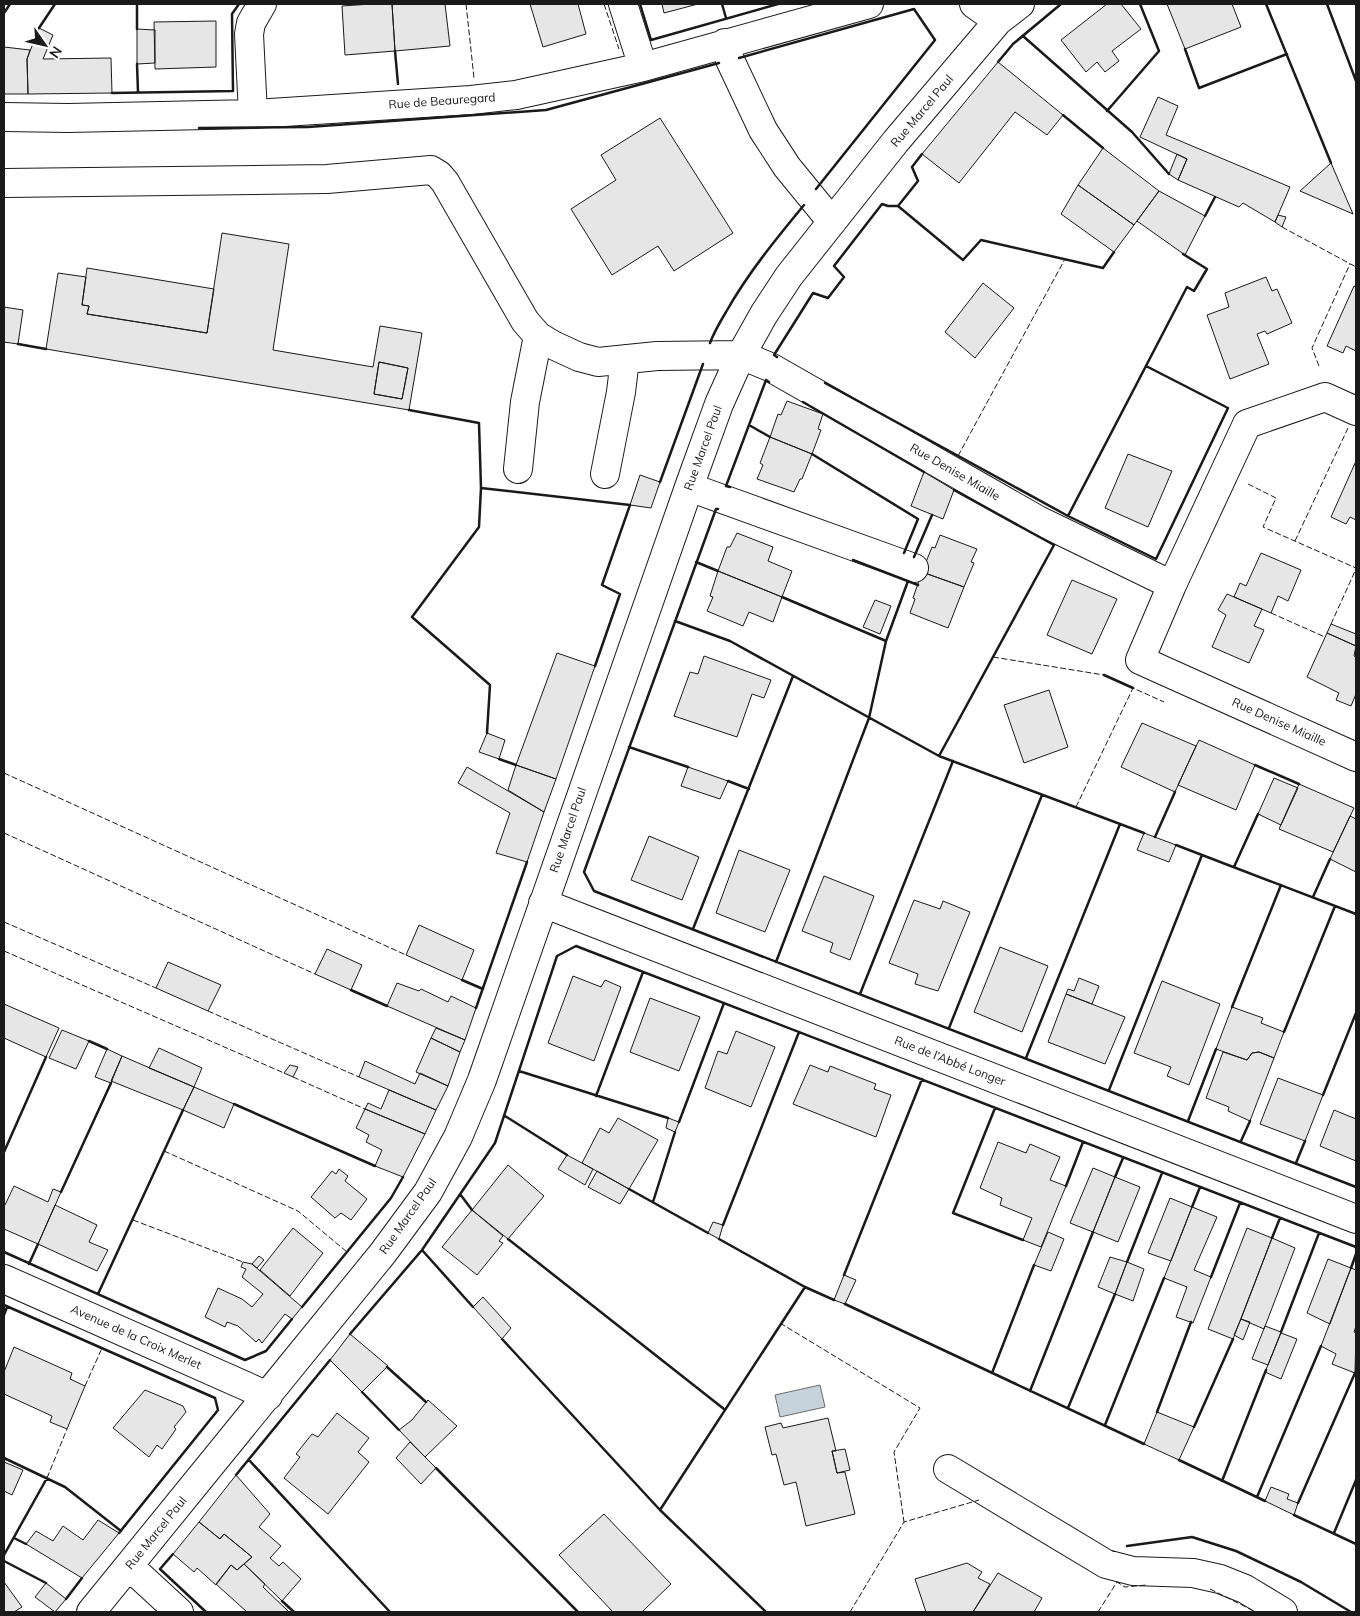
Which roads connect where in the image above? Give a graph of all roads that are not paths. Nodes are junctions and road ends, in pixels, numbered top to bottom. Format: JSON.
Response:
{"nodes":[{"id":1,"x":262,"y":4,"type":"edge"},
{"id":2,"x":623,"y":4,"type":"edge"},
{"id":3,"x":869,"y":4,"type":"edge"},
{"id":4,"x":974,"y":4,"type":"edge"},
{"id":5,"x":1020,"y":4,"type":"edge"},
{"id":6,"x":998,"y":21,"type":"junction"},
{"id":7,"x":725,"y":43,"type":"junction"},
{"id":8,"x":643,"y":66,"type":"junction"},
{"id":9,"x":253,"y":114,"type":"junction"},
{"id":10,"x":4,"y":117,"type":"edge"},
{"id":11,"x":4,"y":183,"type":"edge"},
{"id":12,"x":832,"y":222,"type":"junction"},
{"id":13,"x":538,"y":336,"type":"junction"},
{"id":14,"x":741,"y":355,"type":"junction"},
{"id":15,"x":625,"y":359,"type":"junction"},
{"id":16,"x":1356,"y":411,"type":"edge"},
{"id":17,"x":518,"y":469,"type":"dead end"},
{"id":18,"x":605,"y":474,"type":"dead end"},
{"id":19,"x":689,"y":487,"type":"junction"},
{"id":20,"x":914,"y":568,"type":"dead end"},
{"id":21,"x":1172,"y":585,"type":"junction"},
{"id":22,"x":1356,"y":757,"type":"edge"},
{"id":23,"x":543,"y":903,"type":"junction"},
{"id":24,"x":1356,"y":1219,"type":"edge"},
{"id":25,"x":4,"y":1279,"type":"edge"},
{"id":26,"x":268,"y":1396,"type":"junction"},
{"id":27,"x":948,"y":1469,"type":"dead end"},
{"id":28,"x":129,"y":1566,"type":"junction"},
{"id":29,"x":92,"y":1612,"type":"edge"},
{"id":30,"x":179,"y":1612,"type":"edge"},
{"id":31,"x":1283,"y":1612,"type":"edge"}],
"edges":[{"from":1,"to":9,"type":"street"},
{"from":2,"to":8,"type":"street"},
{"from":3,"to":7,"type":"street","name":"Rue de Beauregard"},
{"from":4,"to":6,"type":"street"},
{"from":5,"to":6,"type":"street","name":"Rue Marcel Paul"},
{"from":6,"to":12,"type":"street","name":"Rue Marcel Paul"},
{"from":7,"to":8,"type":"street","name":"Rue de Beauregard"},
{"from":7,"to":12,"type":"street"},
{"from":8,"to":9,"type":"street","name":"Rue de Beauregard"},
{"from":9,"to":10,"type":"street","name":"Rue de Beauregard"},
{"from":11,"to":13,"type":"street"},
{"from":12,"to":14,"type":"street","name":"Rue Marcel Paul"},
{"from":13,"to":15,"type":"street"},
{"from":13,"to":17,"type":"street"},
{"from":14,"to":15,"type":"street"},
{"from":14,"to":19,"type":"street","name":"Rue Marcel Paul"},
{"from":14,"to":21,"type":"street","name":"Rue Denise Miaille"},
{"from":15,"to":18,"type":"street"},
{"from":16,"to":21,"type":"street","name":"Rue Denise Miaille"},
{"from":19,"to":20,"type":"street"},
{"from":19,"to":23,"type":"street","name":"Rue Marcel Paul"},
{"from":21,"to":22,"type":"street","name":"Rue Denise Miaille"},
{"from":23,"to":24,"type":"street","name":"Rue de l’Abbé Longer"},
{"from":23,"to":26,"type":"street","name":"Rue Marcel Paul"},
{"from":25,"to":26,"type":"street","name":"Avenue de la Croix Merlet"},
{"from":26,"to":28,"type":"street","name":"Rue Marcel Paul"},
{"from":27,"to":31,"type":"street"},
{"from":28,"to":29,"type":"street","name":"Rue Marcel Paul"},
{"from":28,"to":30,"type":"street"}]}
